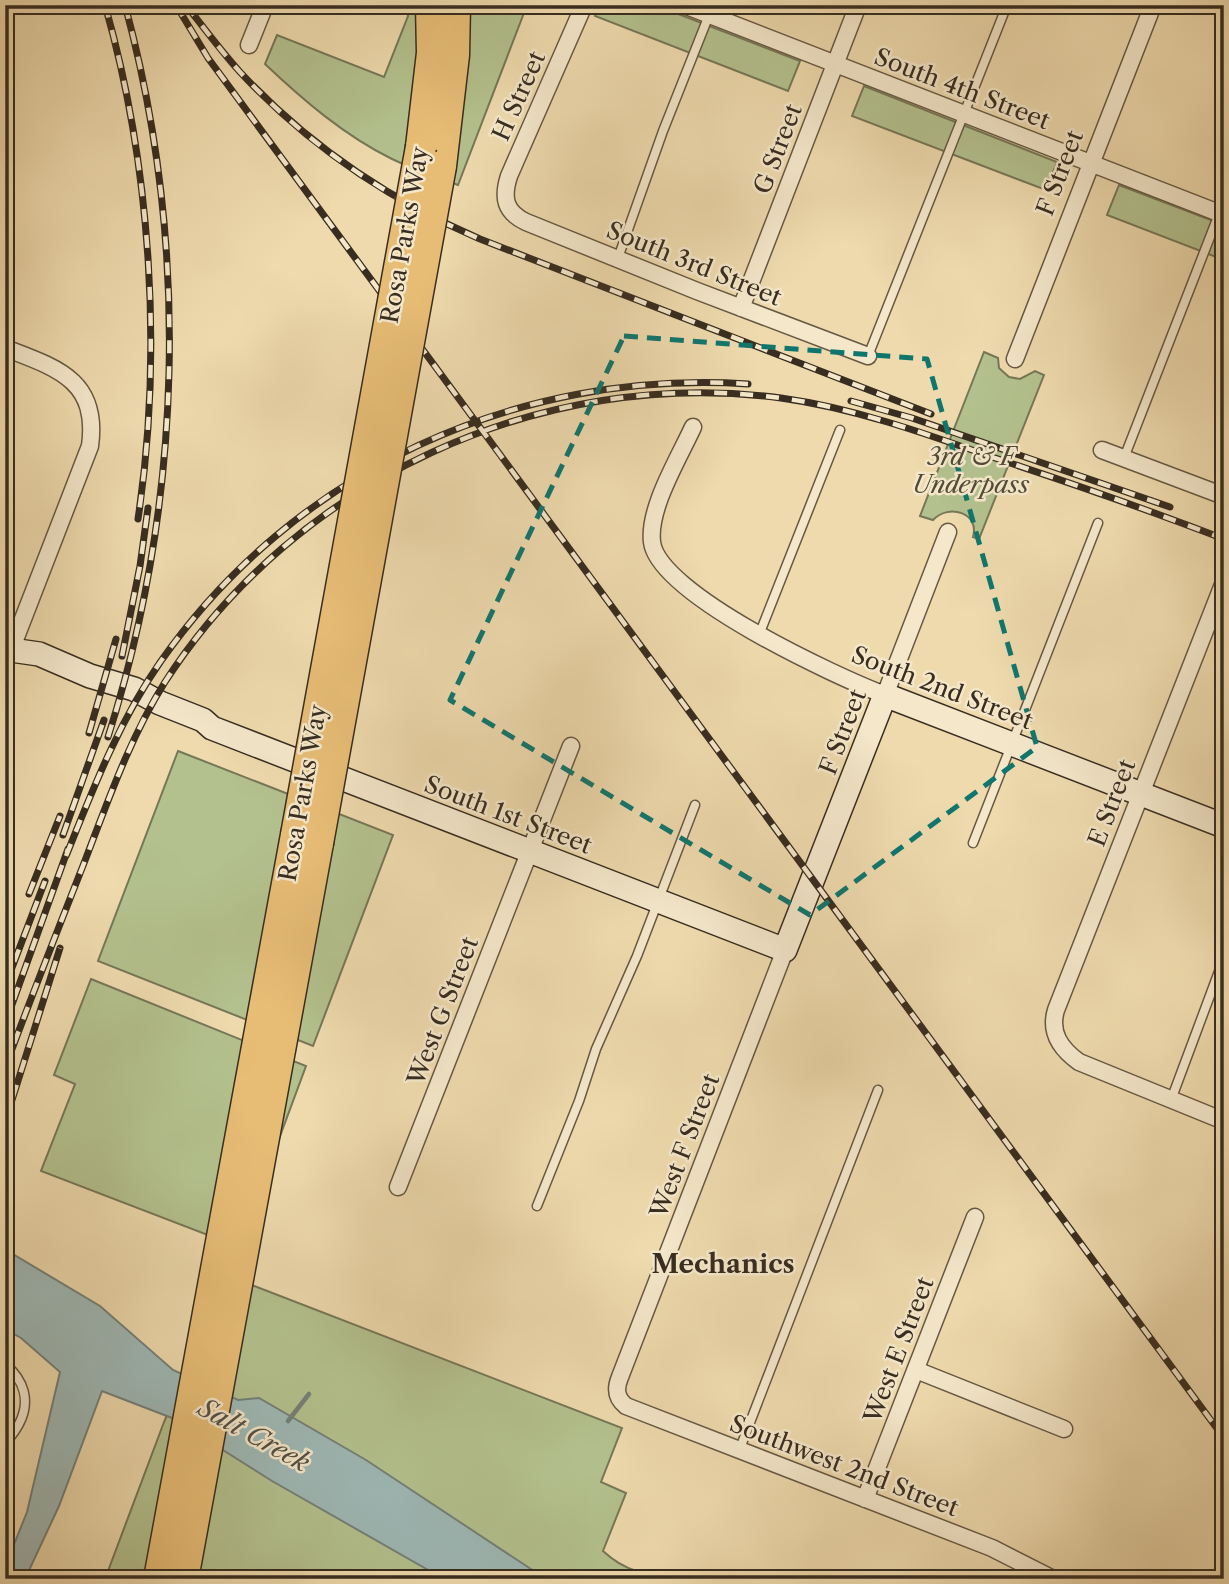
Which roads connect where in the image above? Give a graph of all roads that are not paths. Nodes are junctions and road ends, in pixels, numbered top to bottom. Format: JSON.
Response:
{"nodes":[{"id":1,"x":265,"y":5,"type":"edge"},
{"id":2,"x":431,"y":5,"type":"edge"},
{"id":3,"x":455,"y":5,"type":"edge"},
{"id":4,"x":584,"y":5,"type":"edge"},
{"id":5,"x":684,"y":5,"type":"edge"},
{"id":6,"x":858,"y":5,"type":"edge"},
{"id":7,"x":1007,"y":5,"type":"edge"},
{"id":8,"x":1153,"y":5,"type":"edge"},
{"id":9,"x":712,"y":10,"type":"edge"},
{"id":10,"x":249,"y":45,"type":"dead end"},
{"id":11,"x":836,"y":64,"type":"junction"},
{"id":12,"x":965,"y":114,"type":"junction"},
{"id":13,"x":1092,"y":163,"type":"junction"},
{"id":14,"x":507,"y":207,"type":"joint"},
{"id":15,"x":1222,"y":209,"type":"edge"},
{"id":16,"x":618,"y":258,"type":"junction"},
{"id":17,"x":741,"y":308,"type":"junction"},
{"id":18,"x":5,"y":348,"type":"edge"},
{"id":19,"x":868,"y":356,"type":"joint"},
{"id":20,"x":1015,"y":359,"type":"dead end"},
{"id":21,"x":693,"y":427,"type":"dead end"},
{"id":22,"x":840,"y":430,"type":"dead end"},
{"id":23,"x":1102,"y":450,"type":"dead end"},
{"id":24,"x":1124,"y":458,"type":"junction"},
{"id":25,"x":1224,"y":496,"type":"edge"},
{"id":26,"x":1098,"y":523,"type":"dead end"},
{"id":27,"x":948,"y":532,"type":"dead end"},
{"id":28,"x":1224,"y":582,"type":"edge"},
{"id":29,"x":760,"y":635,"type":"junction"},
{"id":30,"x":8,"y":648,"type":"edge"},
{"id":31,"x":885,"y":695,"type":"junction"},
{"id":32,"x":1012,"y":744,"type":"junction"},
{"id":33,"x":571,"y":746,"type":"dead end"},
{"id":34,"x":1140,"y":794,"type":"junction"},
{"id":35,"x":695,"y":805,"type":"dead end"},
{"id":36,"x":1224,"y":826,"type":"edge"},
{"id":37,"x":307,"y":839,"type":"junction"},
{"id":38,"x":973,"y":843,"type":"dead end"},
{"id":39,"x":530,"y":851,"type":"junction"},
{"id":40,"x":659,"y":901,"type":"junction"},
{"id":41,"x":785,"y":950,"type":"junction"},
{"id":42,"x":1224,"y":958,"type":"edge"},
{"id":43,"x":878,"y":1090,"type":"dead end"},
{"id":44,"x":1171,"y":1100,"type":"junction"},
{"id":45,"x":1224,"y":1121,"type":"edge"},
{"id":46,"x":398,"y":1187,"type":"dead end"},
{"id":47,"x":537,"y":1206,"type":"dead end"},
{"id":48,"x":975,"y":1217,"type":"dead end"},
{"id":49,"x":5,"y":1364,"type":"edge"},
{"id":50,"x":916,"y":1370,"type":"junction"},
{"id":51,"x":618,"y":1397,"type":"joint"},
{"id":52,"x":1064,"y":1429,"type":"dead end"},
{"id":53,"x":5,"y":1442,"type":"edge"},
{"id":54,"x":739,"y":1451,"type":"junction"},
{"id":55,"x":865,"y":1499,"type":"junction"},
{"id":56,"x":179,"y":1557,"type":"edge"},
{"id":57,"x":159,"y":1579,"type":"edge"},
{"id":58,"x":1053,"y":1579,"type":"edge"}],
"edges":[{"from":1,"to":10,"type":"street"},
{"from":2,"to":37,"type":"highway","name":"Rosa Parks Way","bridge":true},
{"from":3,"to":37,"type":"highway","name":"Rosa Parks Way","bridge":true},
{"from":4,"to":14,"type":"street","name":"H Street"},
{"from":5,"to":9,"type":"street","name":"South 4th Street"},
{"from":6,"to":11,"type":"street","name":"G Street"},
{"from":7,"to":12,"type":"lane"},
{"from":8,"to":13,"type":"street","name":"F Street"},
{"from":9,"to":11,"type":"street","name":"South 4th Street"},
{"from":9,"to":16,"type":"lane"},
{"from":11,"to":12,"type":"street","name":"South 4th Street"},
{"from":11,"to":17,"type":"street","name":"G Street"},
{"from":12,"to":13,"type":"street","name":"South 4th Street"},
{"from":12,"to":19,"type":"lane"},
{"from":13,"to":15,"type":"street","name":"South 4th Street"},
{"from":13,"to":20,"type":"street","name":"F Street"},
{"from":14,"to":16,"type":"street","name":"South 3rd Street"},
{"from":15,"to":24,"type":"lane"},
{"from":16,"to":17,"type":"street","name":"South 3rd Street"},
{"from":17,"to":19,"type":"street","name":"South 3rd Street"},
{"from":18,"to":30,"type":"street"},
{"from":21,"to":29,"type":"street","name":"South 2nd Street"},
{"from":22,"to":29,"type":"lane"},
{"from":23,"to":24,"type":"street"},
{"from":24,"to":25,"type":"street"},
{"from":26,"to":32,"type":"lane"},
{"from":27,"to":31,"type":"street","name":"F Street"},
{"from":28,"to":34,"type":"street","name":"E Street"},
{"from":29,"to":31,"type":"street","name":"South 2nd Street"},
{"from":30,"to":39,"type":"street","name":"South 1st Street"},
{"from":31,"to":32,"type":"street","name":"South 2nd Street"},
{"from":31,"to":41,"type":"street","name":"F Street"},
{"from":32,"to":34,"type":"street","name":"South 2nd Street"},
{"from":32,"to":38,"type":"lane"},
{"from":33,"to":39,"type":"street"},
{"from":34,"to":36,"type":"street","name":"South 2nd Street"},
{"from":34,"to":44,"type":"street","name":"E Street"},
{"from":35,"to":40,"type":"lane"},
{"from":37,"to":56,"type":"highway","name":"Rosa Parks Way"},
{"from":39,"to":40,"type":"street","name":"South 1st Street"},
{"from":39,"to":46,"type":"street","name":"West G Street"},
{"from":40,"to":41,"type":"street","name":"South 1st Street"},
{"from":40,"to":47,"type":"lane"},
{"from":41,"to":51,"type":"street","name":"West F Street"},
{"from":42,"to":44,"type":"lane"},
{"from":43,"to":54,"type":"lane"},
{"from":44,"to":45,"type":"street"},
{"from":48,"to":50,"type":"street","name":"West E Street"},
{"from":49,"to":53,"type":"lane"},
{"from":50,"to":52,"type":"street"},
{"from":50,"to":55,"type":"street","name":"West E Street"},
{"from":51,"to":54,"type":"street","name":"Southwest 2nd Street"},
{"from":54,"to":55,"type":"street","name":"Southwest 2nd Street"},
{"from":55,"to":58,"type":"street","name":"Southwest 2nd Street"},
{"from":56,"to":57,"type":"highway","name":"Rosa Parks Way"}]}
